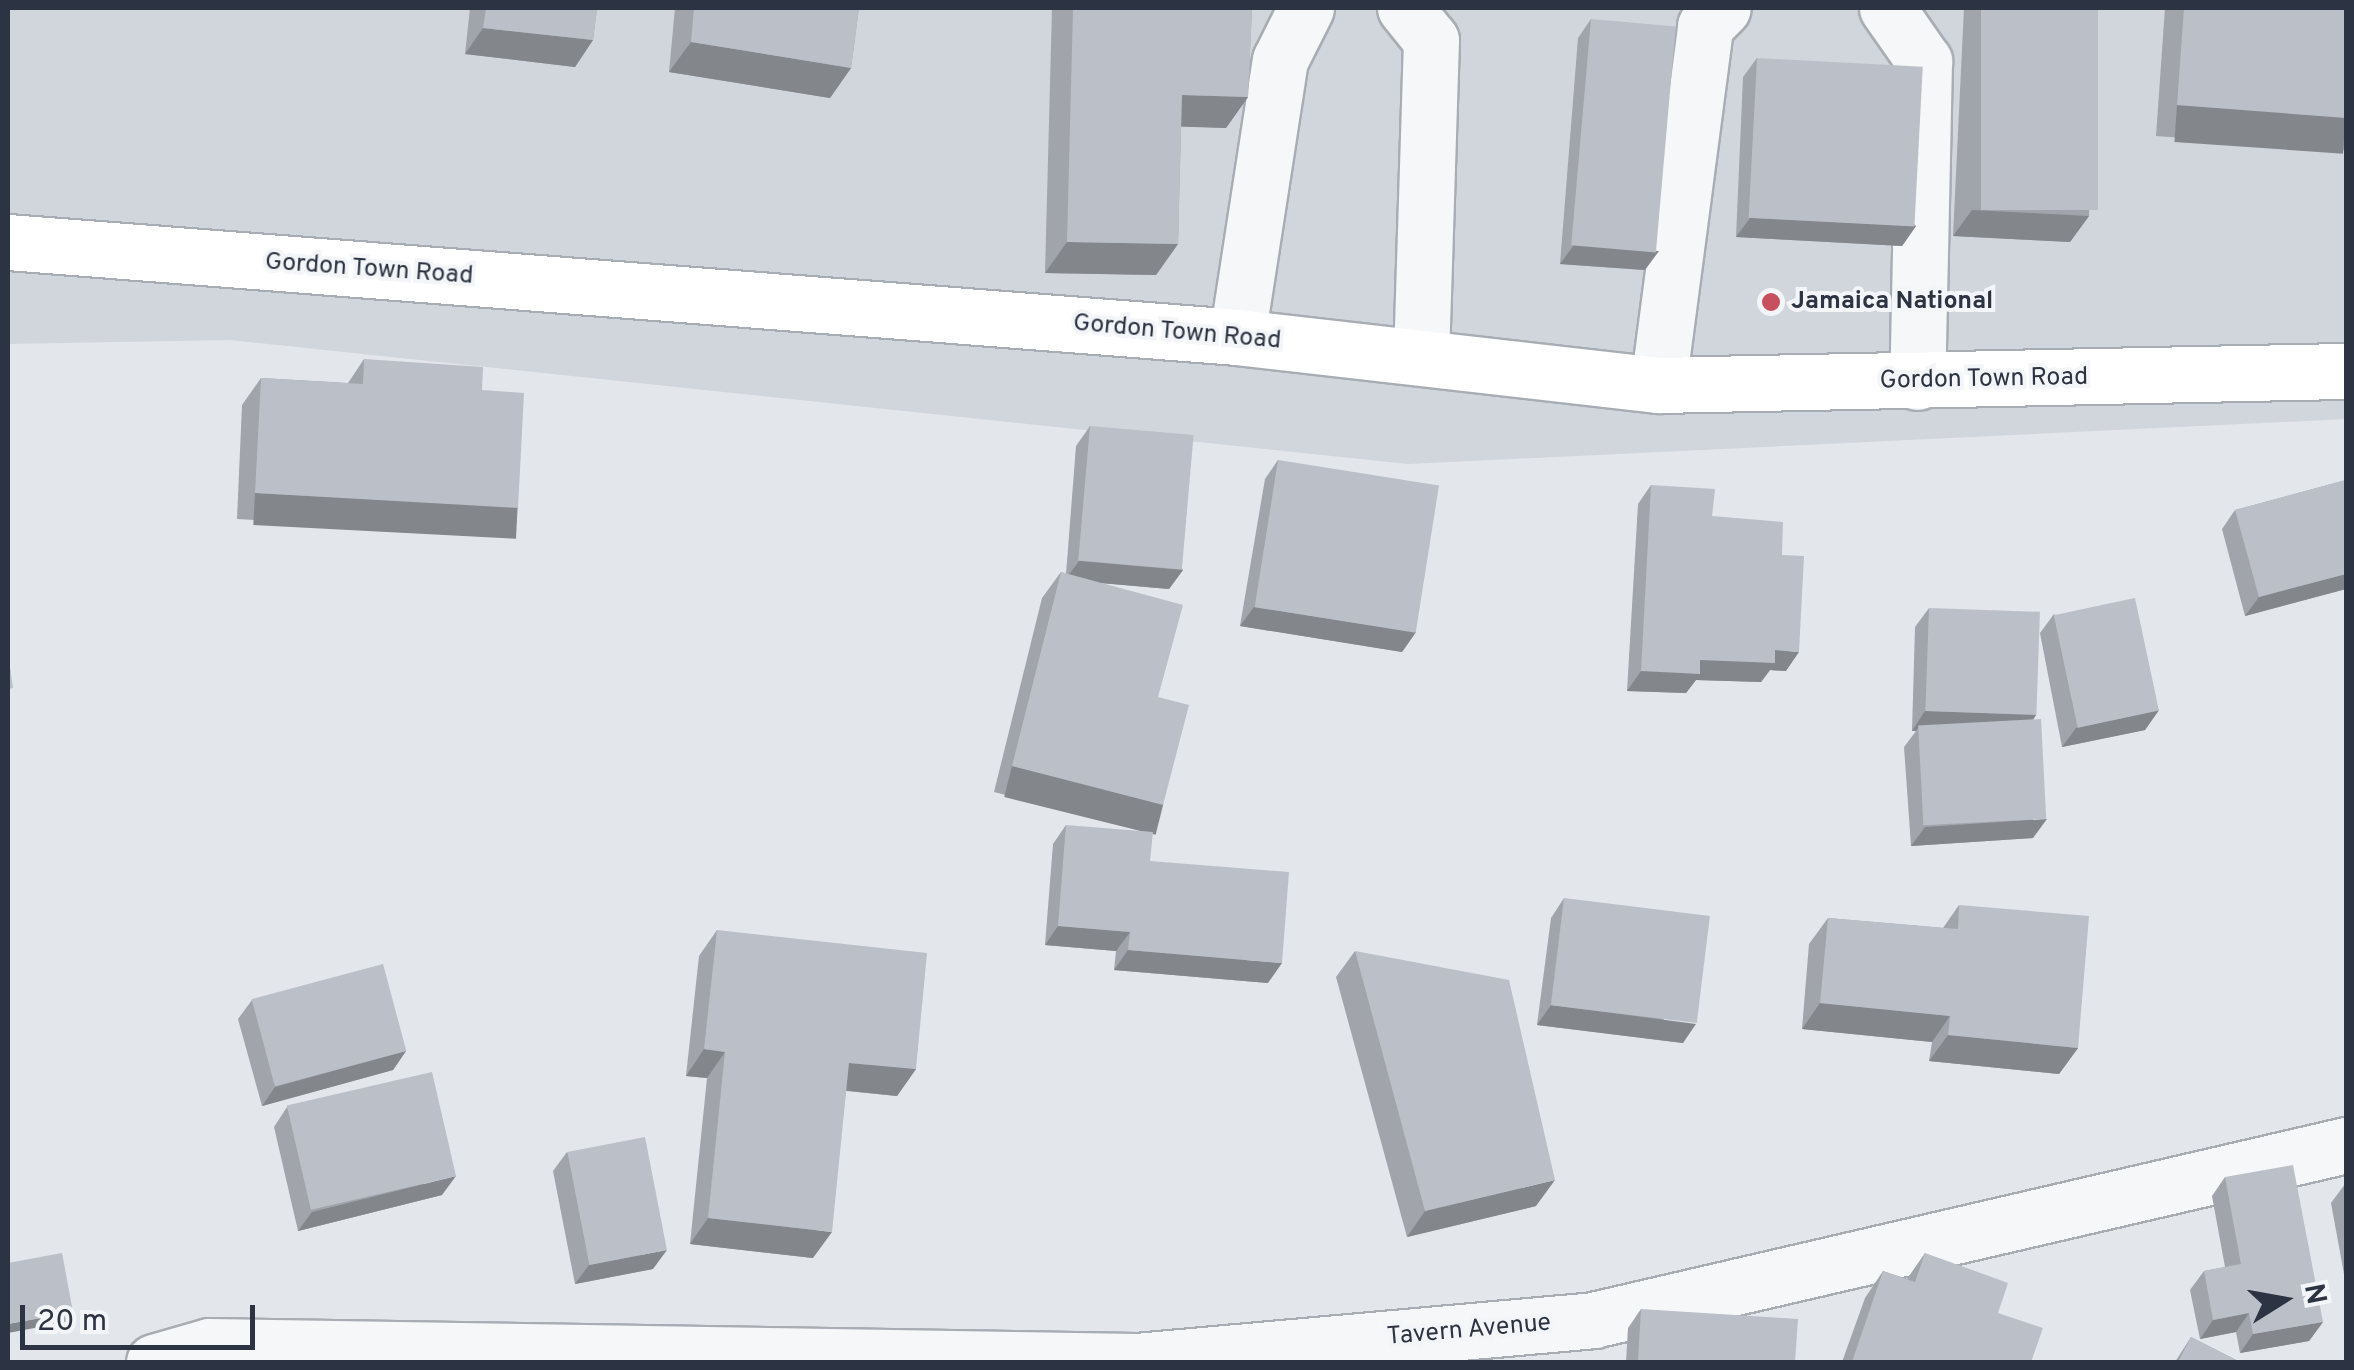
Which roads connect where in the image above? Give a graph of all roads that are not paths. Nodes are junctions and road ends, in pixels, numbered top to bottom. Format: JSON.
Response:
{"nodes":[{"id":1,"x":1306,"y":8,"type":"edge"},
{"id":2,"x":1404,"y":8,"type":"edge"},
{"id":3,"x":1723,"y":8,"type":"edge"},
{"id":4,"x":1887,"y":8,"type":"edge"},
{"id":5,"x":8,"y":242,"type":"edge"},
{"id":6,"x":1237,"y":337,"type":"junction"},
{"id":7,"x":1420,"y":357,"type":"junction"},
{"id":8,"x":2346,"y":371,"type":"edge"},
{"id":9,"x":1917,"y":382,"type":"junction"},
{"id":10,"x":1658,"y":385,"type":"junction"},
{"id":11,"x":2346,"y":1145,"type":"edge"},
{"id":12,"x":154,"y":1362,"type":"edge"},
{"id":13,"x":1136,"y":1362,"type":"edge"}],
"edges":[{"from":1,"to":6,"type":"street"},
{"from":2,"to":7,"type":"street"},
{"from":3,"to":10,"type":"street"},
{"from":4,"to":9,"type":"street"},
{"from":5,"to":6,"type":"main road","name":"Gordon Town Road"},
{"from":6,"to":7,"type":"main road","name":"Gordon Town Road"},
{"from":7,"to":10,"type":"main road","name":"Gordon Town Road"},
{"from":8,"to":9,"type":"main road","name":"Gordon Town Road"},
{"from":9,"to":10,"type":"main road","name":"Gordon Town Road"},
{"from":11,"to":13,"type":"street","name":"Tavern Avenue"},
{"from":12,"to":13,"type":"street","name":"Tavern Avenue"}]}
